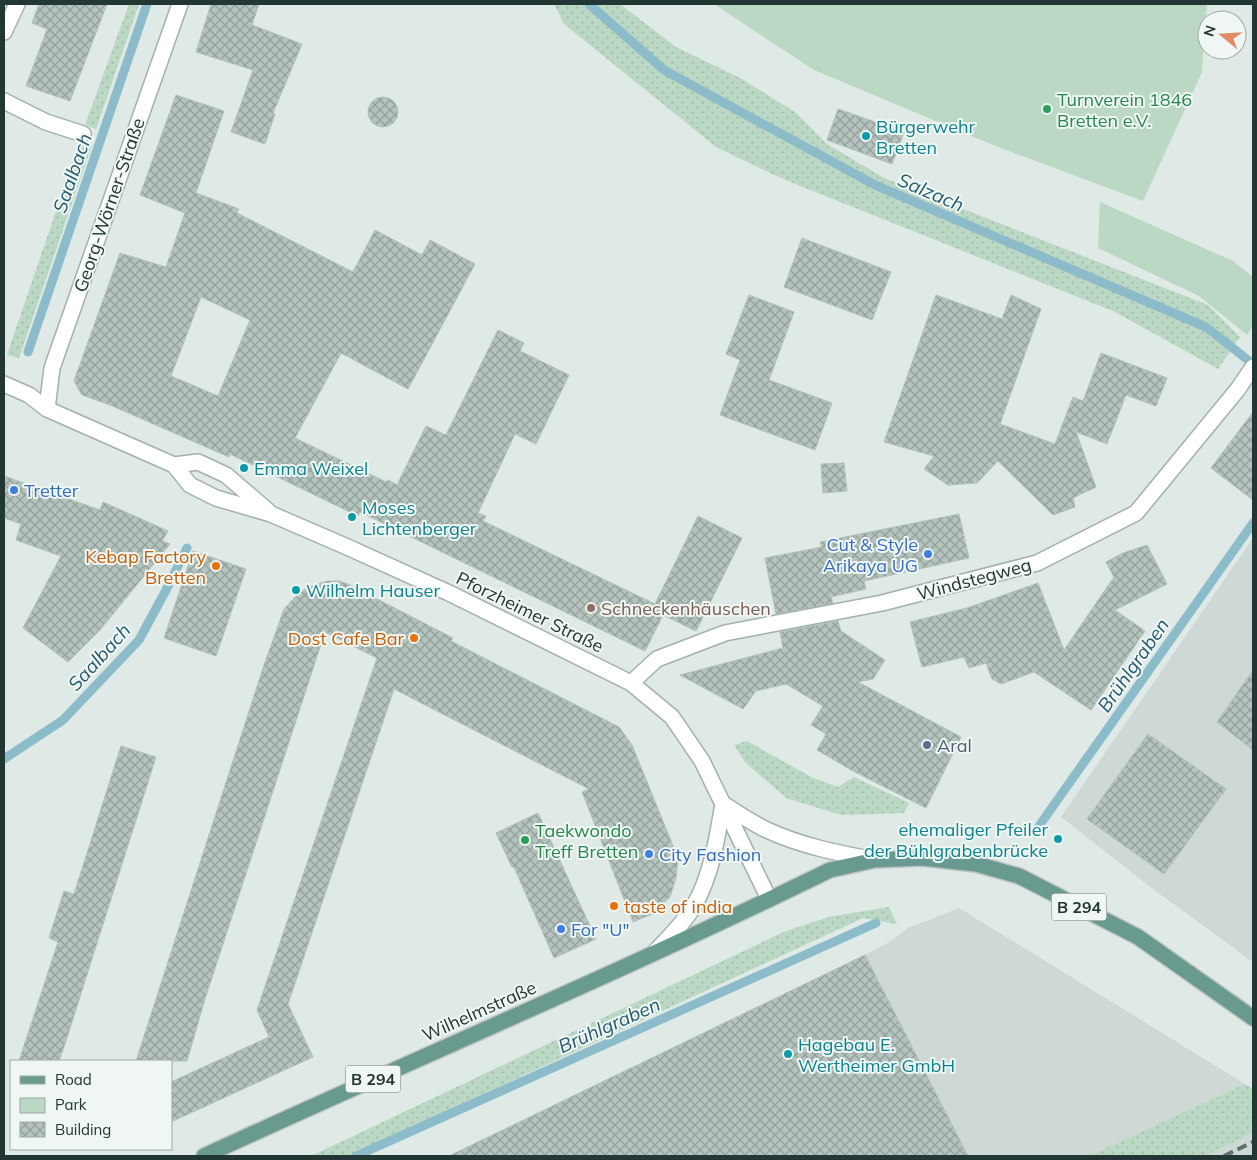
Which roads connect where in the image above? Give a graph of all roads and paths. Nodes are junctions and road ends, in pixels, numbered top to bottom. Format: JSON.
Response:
{"nodes":[{"id":1,"x":17,"y":4,"type":"edge"},
{"id":2,"x":180,"y":4,"type":"edge"},
{"id":3,"x":4,"y":32,"type":"edge"},
{"id":4,"x":4,"y":101,"type":"edge"},
{"id":5,"x":83,"y":134,"type":"dead end"},
{"id":6,"x":1253,"y":366,"type":"edge"},
{"id":7,"x":4,"y":384,"type":"edge"},
{"id":8,"x":47,"y":409,"type":"junction"},
{"id":9,"x":174,"y":465,"type":"junction"},
{"id":10,"x":271,"y":514,"type":"junction"},
{"id":11,"x":631,"y":683,"type":"junction"},
{"id":12,"x":723,"y":804,"type":"junction"},
{"id":13,"x":875,"y":860,"type":"junction"},
{"id":14,"x":769,"y":899,"type":"junction"},
{"id":15,"x":656,"y":952,"type":"junction"},
{"id":16,"x":1253,"y":1018,"type":"edge"},
{"id":17,"x":204,"y":1156,"type":"edge"}],
"edges":[{"from":1,"to":3,"type":"street"},
{"from":2,"to":8,"type":"street","name":"Georg-Wörner-Straße"},
{"from":4,"to":5,"type":"street"},
{"from":6,"to":11,"type":"street","name":"Windstegweg"},
{"from":7,"to":8,"type":"street","name":"Pforzheimer Straße"},
{"from":8,"to":9,"type":"street","name":"Pforzheimer Straße"},
{"from":9,"to":10,"type":"street","name":"Pforzheimer Straße"},
{"from":9,"to":10,"type":"street","name":"Pforzheimer Straße"},
{"from":10,"to":11,"type":"street","name":"Pforzheimer Straße"},
{"from":11,"to":12,"type":"street","name":"Pforzheimer Straße"},
{"from":12,"to":13,"type":"street"},
{"from":12,"to":14,"type":"street","name":"Pforzheimer Straße"},
{"from":12,"to":15,"type":"street"},
{"from":13,"to":14,"type":"main road","number":"B 294"},
{"from":13,"to":16,"type":"main road","number":"B 294"},
{"from":14,"to":15,"type":"main road","name":"Wilhelmstraße","number":"B 294"},
{"from":15,"to":17,"type":"main road","name":"Wilhelmstraße","number":"B 294"}]}
